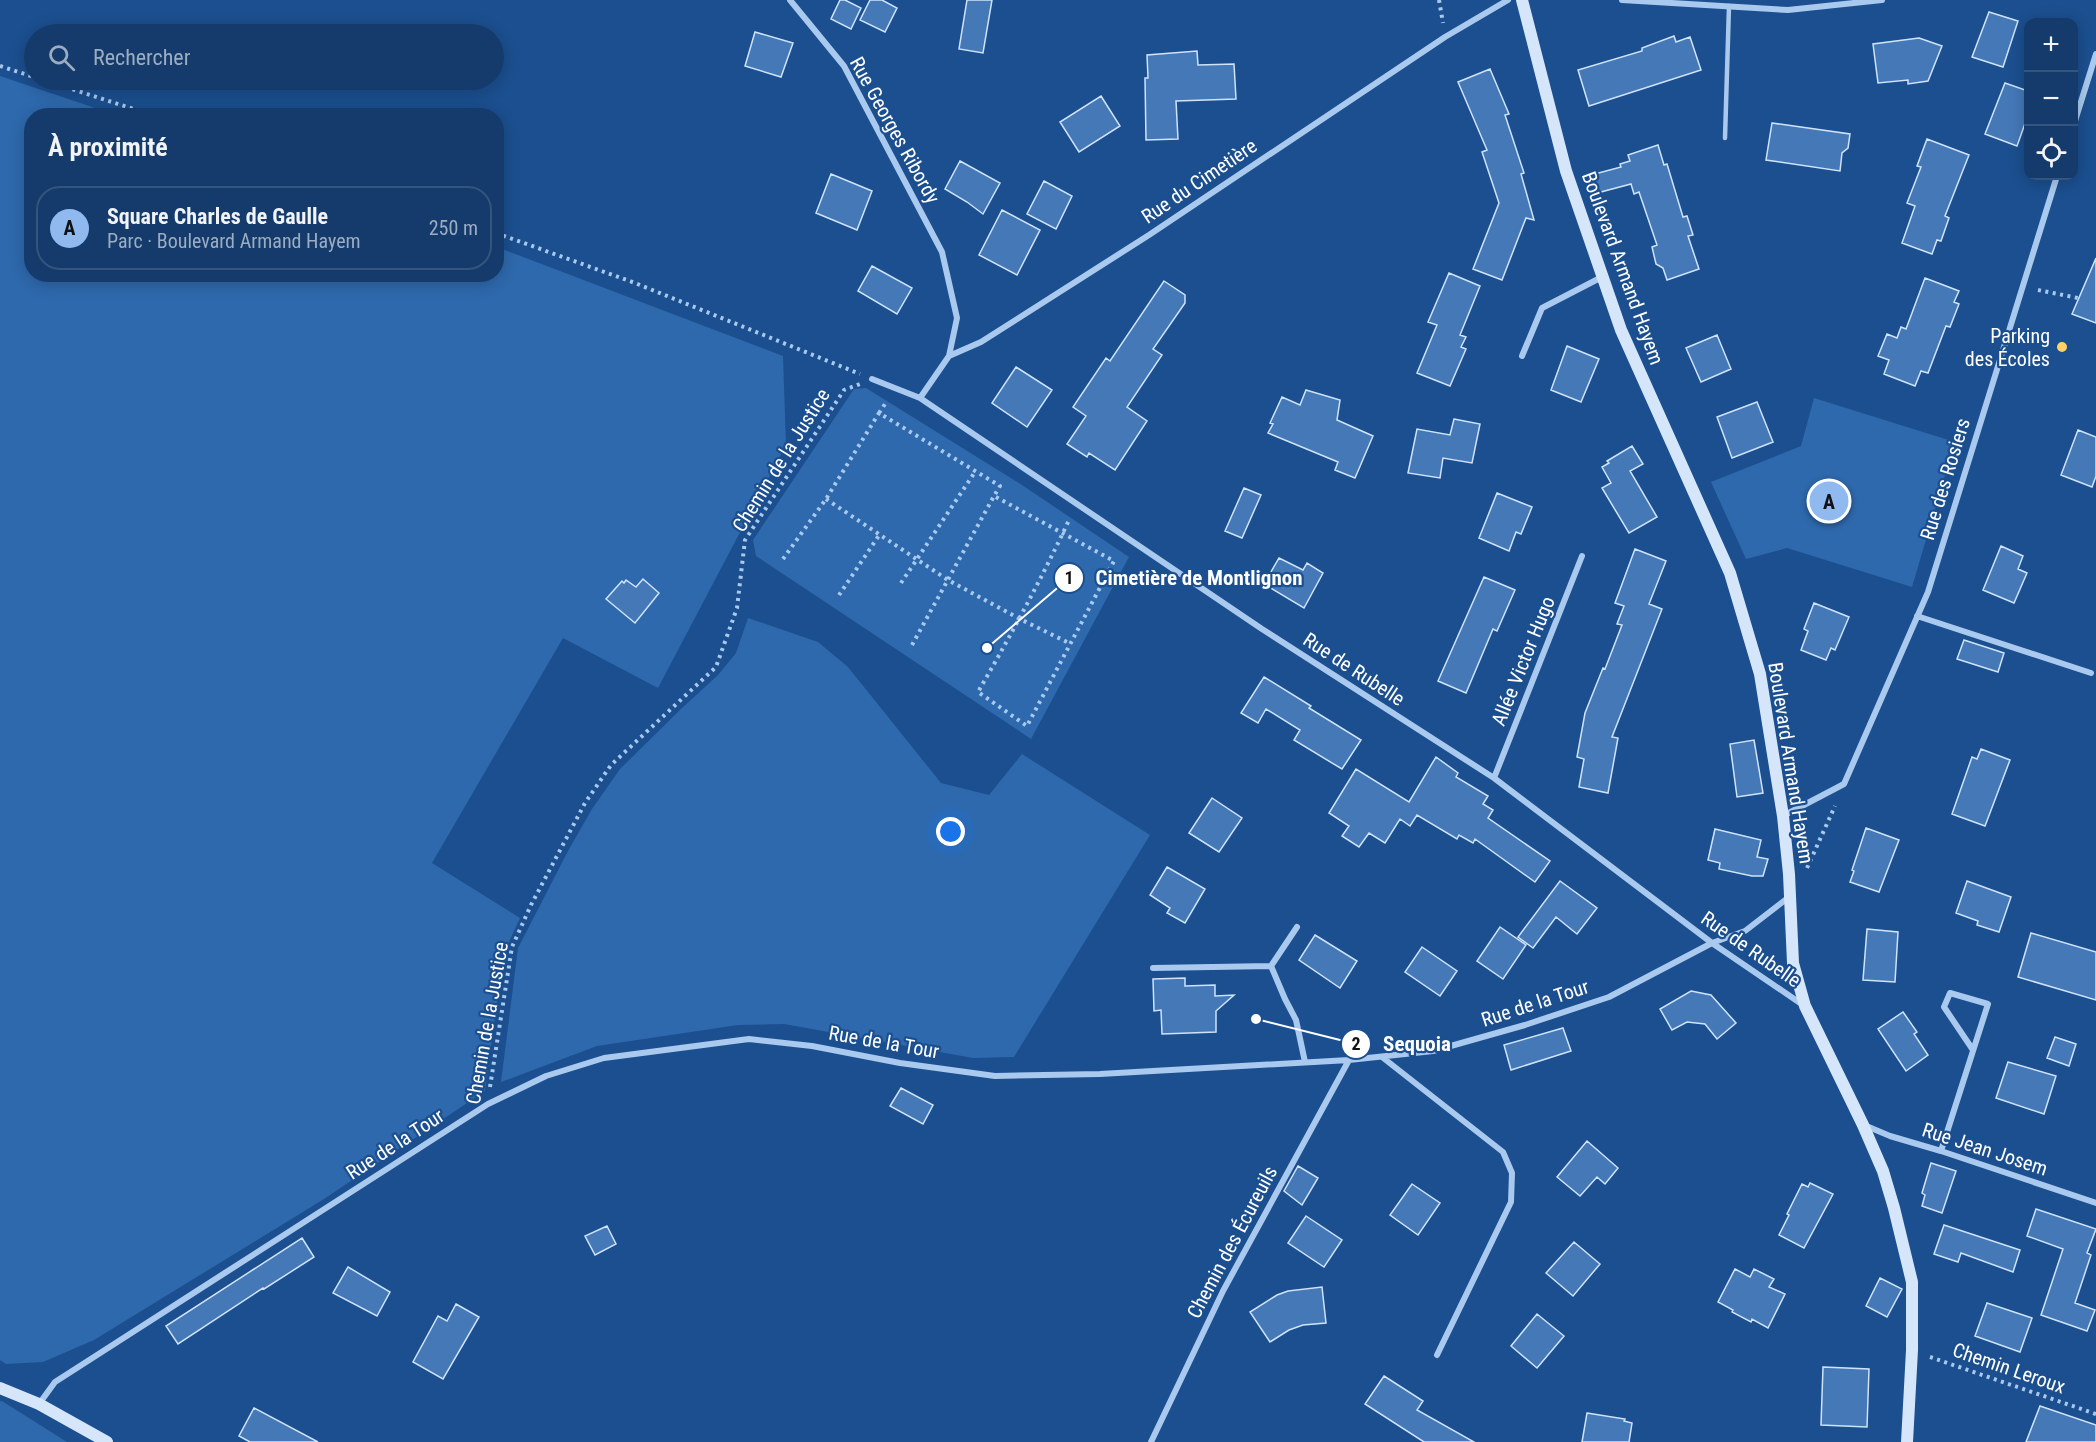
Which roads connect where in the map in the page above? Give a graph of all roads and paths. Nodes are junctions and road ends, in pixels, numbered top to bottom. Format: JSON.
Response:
{"nodes":[{"id":1,"x":790,"y":0,"type":"edge"},
{"id":2,"x":1508,"y":0,"type":"edge"},
{"id":3,"x":1522,"y":0,"type":"edge"},
{"id":4,"x":1622,"y":0,"type":"edge"},
{"id":5,"x":1882,"y":0,"type":"edge"},
{"id":6,"x":1729,"y":6,"type":"junction"},
{"id":7,"x":2096,"y":54,"type":"edge"},
{"id":8,"x":0,"y":66,"type":"edge"},
{"id":9,"x":24,"y":74,"type":"edge"},
{"id":10,"x":75,"y":90,"type":"edge"},
{"id":11,"x":130,"y":108,"type":"edge"},
{"id":12,"x":2078,"y":109,"type":"edge"},
{"id":13,"x":1725,"y":138,"type":"dead end"},
{"id":14,"x":2056,"y":180,"type":"edge"},
{"id":15,"x":504,"y":236,"type":"edge"},
{"id":16,"x":1603,"y":276,"type":"junction"},
{"id":17,"x":2021,"y":287,"type":"junction"},
{"id":18,"x":2078,"y":298,"type":"dead end"},
{"id":19,"x":949,"y":356,"type":"junction"},
{"id":20,"x":1522,"y":356,"type":"dead end"},
{"id":21,"x":872,"y":379,"type":"junction"},
{"id":22,"x":920,"y":398,"type":"junction"},
{"id":23,"x":975,"y":471,"type":"junction"},
{"id":24,"x":994,"y":496,"type":"junction"},
{"id":25,"x":826,"y":499,"type":"junction"},
{"id":26,"x":1077,"y":504,"type":"junction"},
{"id":27,"x":1063,"y":533,"type":"junction"},
{"id":28,"x":880,"y":534,"type":"junction"},
{"id":29,"x":1582,"y":556,"type":"dead end"},
{"id":30,"x":916,"y":558,"type":"junction"},
{"id":31,"x":783,"y":559,"type":"dead end"},
{"id":32,"x":948,"y":580,"type":"junction"},
{"id":33,"x":901,"y":583,"type":"dead end"},
{"id":34,"x":839,"y":595,"type":"dead end"},
{"id":35,"x":1917,"y":616,"type":"junction"},
{"id":36,"x":1020,"y":619,"type":"junction"},
{"id":37,"x":1071,"y":644,"type":"junction"},
{"id":38,"x":912,"y":645,"type":"dead end"},
{"id":39,"x":2091,"y":673,"type":"dead end"},
{"id":40,"x":1494,"y":778,"type":"junction"},
{"id":41,"x":1844,"y":784,"type":"junction"},
{"id":42,"x":1783,"y":816,"type":"junction"},
{"id":43,"x":1790,"y":897,"type":"junction"},
{"id":44,"x":1297,"y":927,"type":"dead end"},
{"id":45,"x":1712,"y":943,"type":"junction"},
{"id":46,"x":1270,"y":966,"type":"junction"},
{"id":47,"x":1153,"y":968,"type":"dead end"},
{"id":48,"x":1805,"y":1006,"type":"junction"},
{"id":49,"x":1974,"y":1050,"type":"junction"},
{"id":50,"x":1382,"y":1056,"type":"junction"},
{"id":51,"x":1348,"y":1060,"type":"junction"},
{"id":52,"x":1305,"y":1062,"type":"junction"},
{"id":53,"x":488,"y":1104,"type":"junction"},
{"id":54,"x":1863,"y":1125,"type":"junction"},
{"id":55,"x":1941,"y":1151,"type":"junction"},
{"id":56,"x":2096,"y":1203,"type":"edge"},
{"id":57,"x":1912,"y":1350,"type":"junction"},
{"id":58,"x":1437,"y":1355,"type":"dead end"},
{"id":59,"x":0,"y":1388,"type":"edge"},
{"id":60,"x":39,"y":1404,"type":"junction"},
{"id":61,"x":2096,"y":1414,"type":"edge"},
{"id":62,"x":107,"y":1442,"type":"edge"},
{"id":63,"x":1151,"y":1442,"type":"edge"},
{"id":64,"x":1907,"y":1442,"type":"edge"}],
"edges":[{"from":1,"to":19,"type":"street","name":"Rue Georges Ribordy"},
{"from":2,"to":19,"type":"street","name":"Rue du Cimetière"},
{"from":3,"to":16,"type":"main road","name":"Boulevard Armand Hayem"},
{"from":4,"to":6,"type":"street"},
{"from":5,"to":6,"type":"street"},
{"from":6,"to":13,"type":"lane"},
{"from":7,"to":12,"type":"street"},
{"from":8,"to":9,"type":"path"},
{"from":10,"to":11,"type":"path"},
{"from":14,"to":17,"type":"street","name":"Rue des Rosiers"},
{"from":15,"to":21,"type":"path","name":"Chemin de la Justice"},
{"from":16,"to":20,"type":"street"},
{"from":16,"to":42,"type":"main road","name":"Boulevard Armand Hayem"},
{"from":17,"to":18,"type":"path"},
{"from":17,"to":35,"type":"street","name":"Rue des Rosiers"},
{"from":19,"to":22,"type":"street"},
{"from":21,"to":22,"type":"street","name":"Rue de Rubelle"},
{"from":21,"to":53,"type":"path","name":"Chemin de la Justice"},
{"from":22,"to":26,"type":"street","name":"Rue de Rubelle"},
{"from":23,"to":24,"type":"path"},
{"from":23,"to":25,"type":"path"},
{"from":23,"to":30,"type":"path"},
{"from":24,"to":27,"type":"path"},
{"from":24,"to":32,"type":"path"},
{"from":25,"to":28,"type":"path"},
{"from":25,"to":31,"type":"path"},
{"from":26,"to":27,"type":"path"},
{"from":26,"to":40,"type":"street","name":"Rue de Rubelle"},
{"from":27,"to":36,"type":"path"},
{"from":27,"to":37,"type":"path"},
{"from":28,"to":30,"type":"path"},
{"from":28,"to":34,"type":"path"},
{"from":29,"to":40,"type":"street","name":"Allée Victor Hugo"},
{"from":30,"to":32,"type":"path"},
{"from":30,"to":33,"type":"path"},
{"from":32,"to":36,"type":"path"},
{"from":32,"to":38,"type":"path"},
{"from":35,"to":39,"type":"street"},
{"from":35,"to":41,"type":"street","name":"Rue des Rosiers"},
{"from":36,"to":37,"type":"path"},
{"from":36,"to":37,"type":"path"},
{"from":40,"to":45,"type":"street","name":"Rue de Rubelle"},
{"from":41,"to":42,"type":"street"},
{"from":41,"to":43,"type":"path"},
{"from":42,"to":43,"type":"main road","name":"Boulevard Armand Hayem"},
{"from":43,"to":45,"type":"street","name":"Rue de la Tour"},
{"from":43,"to":48,"type":"main road","name":"Boulevard Armand Hayem"},
{"from":44,"to":46,"type":"street"},
{"from":45,"to":48,"type":"street","name":"Rue de Rubelle"},
{"from":45,"to":50,"type":"street","name":"Rue de la Tour"},
{"from":46,"to":47,"type":"street"},
{"from":46,"to":52,"type":"street"},
{"from":48,"to":54,"type":"main road","name":"Boulevard Armand Hayem"},
{"from":49,"to":49,"type":"street"},
{"from":49,"to":55,"type":"street"},
{"from":50,"to":51,"type":"street","name":"Rue de la Tour"},
{"from":50,"to":58,"type":"street"},
{"from":51,"to":52,"type":"street","name":"Rue de la Tour"},
{"from":51,"to":63,"type":"street","name":"Chemin des Écureuils"},
{"from":52,"to":53,"type":"street","name":"Rue de la Tour"},
{"from":53,"to":60,"type":"street","name":"Rue de la Tour"},
{"from":54,"to":55,"type":"street","name":"Rue Jean Josem"},
{"from":54,"to":57,"type":"main road","name":"Boulevard Armand Hayem"},
{"from":55,"to":56,"type":"street","name":"Rue Jean Josem"},
{"from":57,"to":61,"type":"path","name":"Chemin Leroux"},
{"from":57,"to":64,"type":"main road","name":"Boulevard Armand Hayem"},
{"from":59,"to":60,"type":"main road"},
{"from":60,"to":62,"type":"main road"}]}
